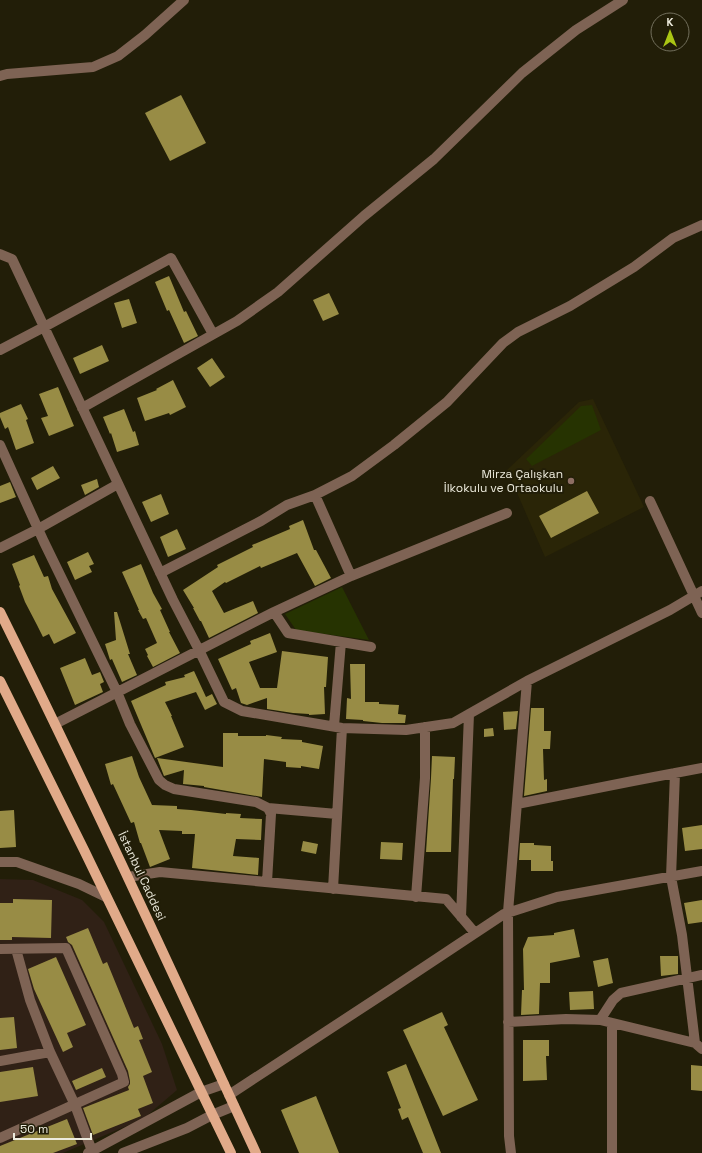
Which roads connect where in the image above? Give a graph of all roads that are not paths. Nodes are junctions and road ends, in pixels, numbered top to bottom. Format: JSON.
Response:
{"nodes":[{"id":1,"x":184,"y":0,"type":"edge"},
{"id":2,"x":623,"y":0,"type":"edge"},
{"id":3,"x":0,"y":76,"type":"edge"},
{"id":4,"x":702,"y":225,"type":"edge"},
{"id":5,"x":0,"y":254,"type":"edge"},
{"id":6,"x":44,"y":327,"type":"junction"},
{"id":7,"x":213,"y":334,"type":"junction"},
{"id":8,"x":0,"y":350,"type":"edge"},
{"id":9,"x":82,"y":408,"type":"junction"},
{"id":10,"x":0,"y":445,"type":"edge"},
{"id":11,"x":118,"y":484,"type":"junction"},
{"id":12,"x":314,"y":495,"type":"junction"},
{"id":13,"x":650,"y":501,"type":"dead end"},
{"id":14,"x":507,"y":513,"type":"dead end"},
{"id":15,"x":38,"y":529,"type":"junction"},
{"id":16,"x":0,"y":548,"type":"edge"},
{"id":17,"x":160,"y":573,"type":"junction"},
{"id":18,"x":351,"y":576,"type":"junction"},
{"id":19,"x":698,"y":594,"type":"edge"},
{"id":20,"x":0,"y":612,"type":"edge"},
{"id":21,"x":274,"y":612,"type":"junction"},
{"id":22,"x":702,"y":613,"type":"edge"},
{"id":23,"x":341,"y":642,"type":"junction"},
{"id":24,"x":371,"y":647,"type":"dead end"},
{"id":25,"x":199,"y":650,"type":"junction"},
{"id":26,"x":0,"y":681,"type":"edge"},
{"id":27,"x":527,"y":681,"type":"junction"},
{"id":28,"x":117,"y":692,"type":"junction"},
{"id":29,"x":469,"y":714,"type":"junction"},
{"id":30,"x":55,"y":724,"type":"junction"},
{"id":31,"x":338,"y":727,"type":"junction"},
{"id":32,"x":425,"y":727,"type":"junction"},
{"id":33,"x":702,"y":768,"type":"edge"},
{"id":34,"x":675,"y":773,"type":"junction"},
{"id":35,"x":516,"y":804,"type":"junction"},
{"id":36,"x":268,"y":808,"type":"junction"},
{"id":37,"x":337,"y":814,"type":"junction"},
{"id":38,"x":0,"y":862,"type":"edge"},
{"id":39,"x":702,"y":871,"type":"edge"},
{"id":40,"x":128,"y":877,"type":"junction"},
{"id":41,"x":671,"y":877,"type":"junction"},
{"id":42,"x":267,"y":882,"type":"junction"},
{"id":43,"x":333,"y":889,"type":"junction"},
{"id":44,"x":106,"y":897,"type":"junction"},
{"id":45,"x":416,"y":897,"type":"junction"},
{"id":46,"x":508,"y":912,"type":"junction"},
{"id":47,"x":461,"y":917,"type":"junction"},
{"id":48,"x":475,"y":933,"type":"junction"},
{"id":49,"x":0,"y":949,"type":"edge"},
{"id":50,"x":16,"y":949,"type":"junction"},
{"id":51,"x":702,"y":975,"type":"edge"},
{"id":52,"x":687,"y":978,"type":"junction"},
{"id":53,"x":600,"y":1020,"type":"junction"},
{"id":54,"x":508,"y":1022,"type":"junction"},
{"id":55,"x":612,"y":1023,"type":"junction"},
{"id":56,"x":699,"y":1046,"type":"edge"},
{"id":57,"x":50,"y":1052,"type":"junction"},
{"id":58,"x":0,"y":1061,"type":"edge"},
{"id":59,"x":224,"y":1084,"type":"junction"},
{"id":60,"x":201,"y":1092,"type":"junction"},
{"id":61,"x":229,"y":1095,"type":"junction"},
{"id":62,"x":75,"y":1105,"type":"junction"},
{"id":63,"x":234,"y":1106,"type":"junction"},
{"id":64,"x":212,"y":1115,"type":"junction"},
{"id":65,"x":0,"y":1138,"type":"edge"},
{"id":66,"x":90,"y":1152,"type":"edge"},
{"id":67,"x":129,"y":1152,"type":"edge"},
{"id":68,"x":231,"y":1153,"type":"edge"},
{"id":69,"x":256,"y":1153,"type":"edge"},
{"id":70,"x":511,"y":1153,"type":"edge"},
{"id":71,"x":612,"y":1153,"type":"edge"}],
"edges":[{"from":1,"to":3,"type":"street"},
{"from":2,"to":7,"type":"street"},
{"from":4,"to":12,"type":"street"},
{"from":5,"to":6,"type":"street"},
{"from":6,"to":7,"type":"street"},
{"from":6,"to":8,"type":"street"},
{"from":6,"to":9,"type":"street"},
{"from":7,"to":9,"type":"street"},
{"from":9,"to":11,"type":"street"},
{"from":10,"to":15,"type":"street"},
{"from":11,"to":15,"type":"street"},
{"from":11,"to":17,"type":"street"},
{"from":12,"to":17,"type":"street"},
{"from":12,"to":18,"type":"street"},
{"from":13,"to":19,"type":"street"},
{"from":14,"to":18,"type":"street"},
{"from":15,"to":16,"type":"street"},
{"from":15,"to":28,"type":"street"},
{"from":17,"to":25,"type":"street"},
{"from":18,"to":21,"type":"street"},
{"from":19,"to":22,"type":"street"},
{"from":19,"to":27,"type":"street"},
{"from":20,"to":30,"type":"main road","name":"İstanbul Caddesi"},
{"from":21,"to":23,"type":"street"},
{"from":21,"to":25,"type":"street"},
{"from":23,"to":24,"type":"street"},
{"from":23,"to":31,"type":"street"},
{"from":25,"to":28,"type":"street"},
{"from":25,"to":31,"type":"street"},
{"from":26,"to":44,"type":"main road"},
{"from":27,"to":29,"type":"street"},
{"from":27,"to":35,"type":"street"},
{"from":28,"to":30,"type":"street"},
{"from":28,"to":36,"type":"street"},
{"from":29,"to":32,"type":"street"},
{"from":29,"to":47,"type":"street"},
{"from":30,"to":40,"type":"main road","name":"İstanbul Caddesi"},
{"from":31,"to":32,"type":"street"},
{"from":31,"to":37,"type":"street"},
{"from":32,"to":45,"type":"street"},
{"from":33,"to":34,"type":"street"},
{"from":34,"to":35,"type":"street"},
{"from":34,"to":41,"type":"street"},
{"from":35,"to":46,"type":"street"},
{"from":36,"to":37,"type":"street"},
{"from":36,"to":42,"type":"street"},
{"from":37,"to":43,"type":"street"},
{"from":38,"to":44,"type":"street"},
{"from":39,"to":41,"type":"street"},
{"from":40,"to":42,"type":"street"},
{"from":40,"to":59,"type":"main road","name":"İstanbul Caddesi"},
{"from":41,"to":46,"type":"street"},
{"from":41,"to":52,"type":"street"},
{"from":42,"to":43,"type":"street"},
{"from":43,"to":45,"type":"street"},
{"from":44,"to":60,"type":"main road"},
{"from":45,"to":47,"type":"street"},
{"from":46,"to":48,"type":"street"},
{"from":46,"to":54,"type":"street"},
{"from":47,"to":48,"type":"street"},
{"from":48,"to":61,"type":"street"},
{"from":49,"to":50,"type":"street"},
{"from":50,"to":57,"type":"street"},
{"from":50,"to":62,"type":"street"},
{"from":51,"to":52,"type":"street"},
{"from":52,"to":53,"type":"street"},
{"from":52,"to":56,"type":"street"},
{"from":53,"to":54,"type":"street"},
{"from":53,"to":55,"type":"street"},
{"from":54,"to":70,"type":"street"},
{"from":55,"to":56,"type":"street"},
{"from":55,"to":71,"type":"street"},
{"from":57,"to":58,"type":"street"},
{"from":57,"to":62,"type":"street"},
{"from":59,"to":60,"type":"street"},
{"from":59,"to":61,"type":"main road","name":"İstanbul Caddesi"},
{"from":60,"to":64,"type":"main road"},
{"from":60,"to":66,"type":"street"},
{"from":61,"to":63,"type":"main road","name":"İstanbul Caddesi"},
{"from":62,"to":65,"type":"street"},
{"from":62,"to":66,"type":"street"},
{"from":63,"to":64,"type":"street"},
{"from":63,"to":69,"type":"main road","name":"İstanbul Caddesi"},
{"from":64,"to":67,"type":"street"},
{"from":64,"to":68,"type":"main road"}]}
